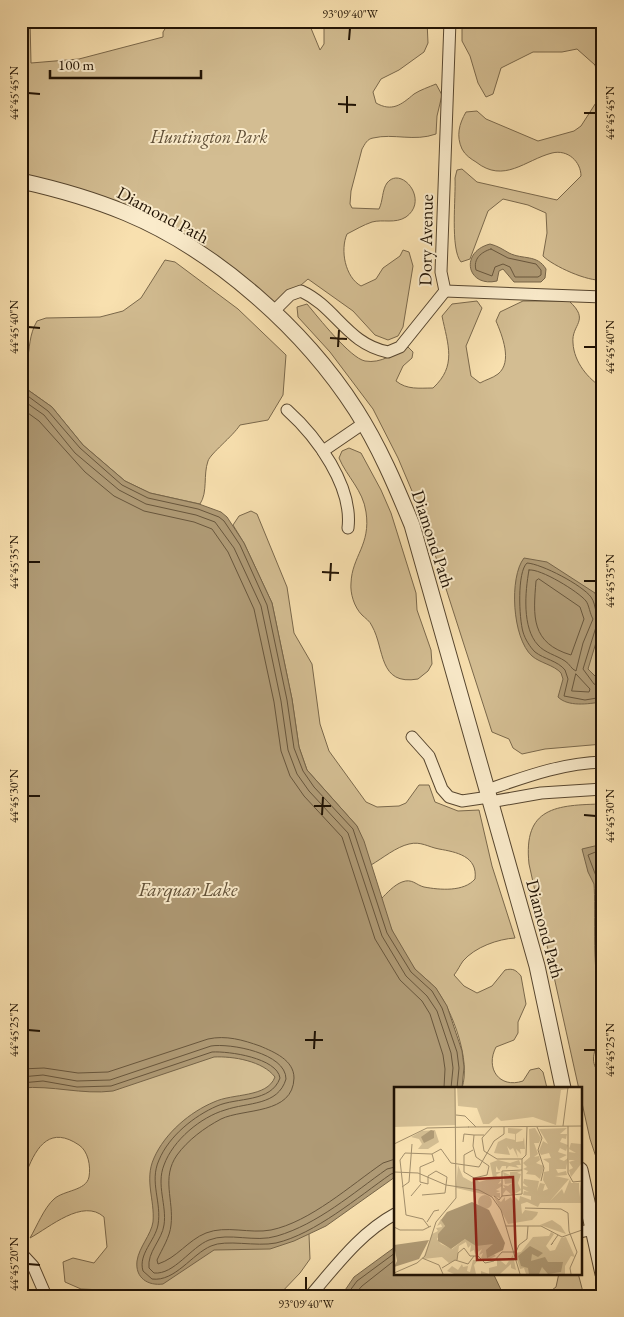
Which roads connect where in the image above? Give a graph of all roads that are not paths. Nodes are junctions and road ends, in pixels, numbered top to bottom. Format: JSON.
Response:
{"nodes":[{"id":1,"x":450,"y":21,"type":"edge"},
{"id":2,"x":21,"y":181,"type":"edge"},
{"id":3,"x":445,"y":291,"type":"junction"},
{"id":4,"x":603,"y":297,"type":"edge"},
{"id":5,"x":273,"y":312,"type":"junction"},
{"id":6,"x":287,"y":410,"type":"dead end"},
{"id":7,"x":364,"y":424,"type":"junction"},
{"id":8,"x":323,"y":451,"type":"junction"},
{"id":9,"x":348,"y":528,"type":"dead end"},
{"id":10,"x":412,"y":738,"type":"dead end"},
{"id":11,"x":603,"y":762,"type":"edge"},
{"id":12,"x":603,"y":789,"type":"edge"},
{"id":13,"x":488,"y":796,"type":"junction"},
{"id":14,"x":563,"y":1087,"type":"edge"},
{"id":15,"x":582,"y":1180,"type":"edge"},
{"id":16,"x":394,"y":1214,"type":"edge"},
{"id":17,"x":592,"y":1230,"type":"edge"},
{"id":18,"x":21,"y":1253,"type":"edge"},
{"id":19,"x":603,"y":1274,"type":"edge"},
{"id":20,"x":46,"y":1296,"type":"edge"},
{"id":21,"x":310,"y":1296,"type":"edge"}],
"edges":[{"from":1,"to":3,"type":"street","name":"Dory Avenue"},
{"from":2,"to":5,"type":"street","name":"Diamond Path"},
{"from":3,"to":4,"type":"street"},
{"from":3,"to":5,"type":"street","name":"Dory Avenue"},
{"from":5,"to":7,"type":"street","name":"Diamond Path"},
{"from":6,"to":8,"type":"street"},
{"from":7,"to":8,"type":"street"},
{"from":7,"to":13,"type":"street","name":"Diamond Path"},
{"from":8,"to":9,"type":"street"},
{"from":10,"to":13,"type":"street"},
{"from":11,"to":13,"type":"street"},
{"from":12,"to":13,"type":"street"},
{"from":13,"to":14,"type":"street","name":"Diamond Path"},
{"from":15,"to":17,"type":"street"},
{"from":16,"to":21,"type":"street"},
{"from":17,"to":19,"type":"street"},
{"from":18,"to":20,"type":"street"}]}
